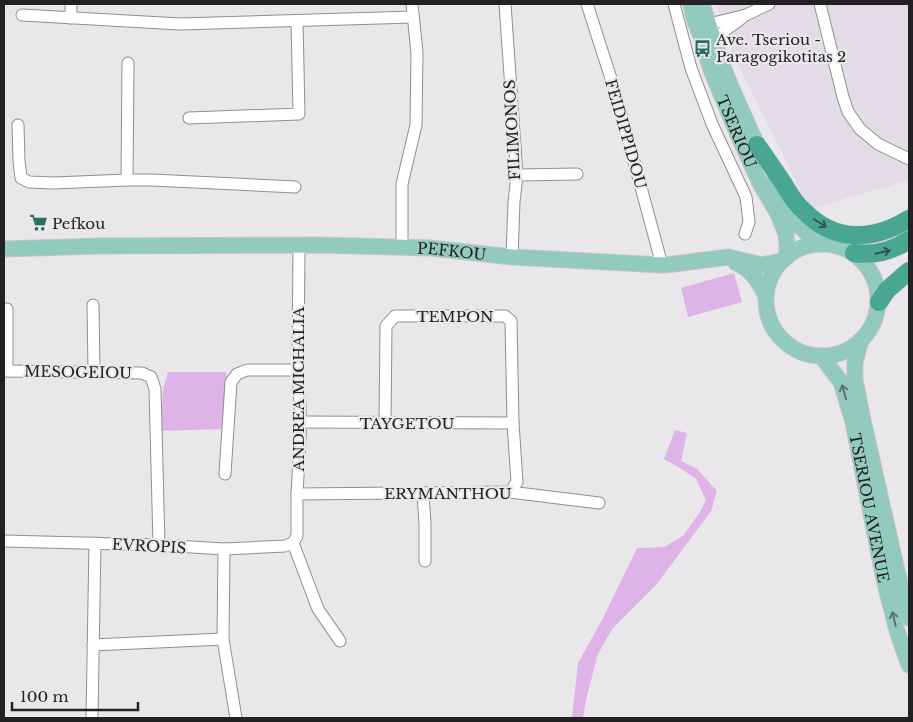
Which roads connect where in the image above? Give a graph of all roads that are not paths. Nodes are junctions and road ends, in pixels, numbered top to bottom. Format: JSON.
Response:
{"nodes":[{"id":1,"x":71,"y":4,"type":"edge"},
{"id":2,"x":412,"y":4,"type":"edge"},
{"id":3,"x":505,"y":4,"type":"edge"},
{"id":4,"x":587,"y":4,"type":"edge"},
{"id":5,"x":674,"y":4,"type":"edge"},
{"id":6,"x":690,"y":4,"type":"edge"},
{"id":7,"x":702,"y":4,"type":"edge"},
{"id":8,"x":769,"y":4,"type":"edge"},
{"id":9,"x":820,"y":4,"type":"edge"},
{"id":10,"x":22,"y":15,"type":"dead end"},
{"id":11,"x":746,"y":15,"type":"junction"},
{"id":12,"x":413,"y":17,"type":"junction"},
{"id":13,"x":71,"y":18,"type":"junction"},
{"id":14,"x":297,"y":21,"type":"junction"},
{"id":15,"x":709,"y":24,"type":"junction"},
{"id":16,"x":715,"y":44,"type":"junction"},
{"id":17,"x":128,"y":63,"type":"dead end"},
{"id":18,"x":189,"y":118,"type":"dead end"},
{"id":19,"x":18,"y":125,"type":"dead end"},
{"id":20,"x":757,"y":145,"type":"junction"},
{"id":21,"x":909,"y":159,"type":"edge"},
{"id":22,"x":577,"y":174,"type":"dead end"},
{"id":23,"x":517,"y":175,"type":"junction"},
{"id":24,"x":127,"y":180,"type":"junction"},
{"id":25,"x":295,"y":187,"type":"dead end"},
{"id":26,"x":909,"y":219,"type":"edge"},
{"id":27,"x":745,"y":234,"type":"dead end"},
{"id":28,"x":909,"y":240,"type":"edge"},
{"id":29,"x":821,"y":244,"type":"junction"},
{"id":30,"x":300,"y":245,"type":"junction"},
{"id":31,"x":402,"y":248,"type":"junction"},
{"id":32,"x":4,"y":249,"type":"edge"},
{"id":33,"x":854,"y":253,"type":"junction"},
{"id":34,"x":512,"y":257,"type":"junction"},
{"id":35,"x":719,"y":258,"type":"junction"},
{"id":36,"x":784,"y":259,"type":"junction"},
{"id":37,"x":662,"y":265,"type":"junction"},
{"id":38,"x":909,"y":272,"type":"edge"},
{"id":39,"x":766,"y":296,"type":"junction"},
{"id":40,"x":879,"y":302,"type":"junction"},
{"id":41,"x":93,"y":305,"type":"dead end"},
{"id":42,"x":7,"y":309,"type":"dead end"},
{"id":43,"x":861,"y":340,"type":"junction"},
{"id":44,"x":821,"y":356,"type":"junction"},
{"id":45,"x":5,"y":370,"type":"edge"},
{"id":46,"x":298,"y":370,"type":"junction"},
{"id":47,"x":94,"y":372,"type":"junction"},
{"id":48,"x":301,"y":422,"type":"junction"},
{"id":49,"x":385,"y":423,"type":"junction"},
{"id":50,"x":513,"y":423,"type":"junction"},
{"id":51,"x":225,"y":474,"type":"dead end"},
{"id":52,"x":510,"y":492,"type":"junction"},
{"id":53,"x":423,"y":493,"type":"junction"},
{"id":54,"x":297,"y":494,"type":"junction"},
{"id":55,"x":599,"y":503,"type":"dead end"},
{"id":56,"x":4,"y":540,"type":"edge"},
{"id":57,"x":95,"y":543,"type":"junction"},
{"id":58,"x":293,"y":543,"type":"junction"},
{"id":59,"x":159,"y":545,"type":"junction"},
{"id":60,"x":224,"y":550,"type":"junction"},
{"id":61,"x":425,"y":561,"type":"dead end"},
{"id":62,"x":909,"y":618,"type":"edge"},
{"id":63,"x":223,"y":639,"type":"junction"},
{"id":64,"x":340,"y":641,"type":"dead end"},
{"id":65,"x":93,"y":645,"type":"junction"},
{"id":66,"x":909,"y":665,"type":"edge"},
{"id":67,"x":92,"y":718,"type":"edge"},
{"id":68,"x":236,"y":718,"type":"edge"}],
"edges":[{"from":1,"to":13,"type":"street"},
{"from":2,"to":12,"type":"street"},
{"from":3,"to":23,"type":"street","name":"FILIMONOS"},
{"from":4,"to":37,"type":"street","name":"FEIDIPPIDOU"},
{"from":5,"to":27,"type":"street"},
{"from":6,"to":36,"type":"main road","name":"TSERIOU"},
{"from":7,"to":15,"type":"main road","name":"TSERIOU"},
{"from":8,"to":11,"type":"street"},
{"from":9,"to":21,"type":"street"},
{"from":10,"to":13,"type":"street"},
{"from":11,"to":15,"type":"street"},
{"from":11,"to":16,"type":"street"},
{"from":12,"to":14,"type":"street"},
{"from":12,"to":31,"type":"street"},
{"from":13,"to":14,"type":"street"},
{"from":14,"to":18,"type":"street"},
{"from":15,"to":16,"type":"main road","name":"TSERIOU"},
{"from":16,"to":20,"type":"main road","name":"TSERIOU"},
{"from":17,"to":24,"type":"street"},
{"from":19,"to":24,"type":"street"},
{"from":20,"to":26,"type":"highway","one_way":true},
{"from":20,"to":29,"type":"main road","name":"TSERIOU"},
{"from":22,"to":23,"type":"street"},
{"from":23,"to":34,"type":"street","name":"FILIMONOS"},
{"from":24,"to":25,"type":"street"},
{"from":33,"to":28,"type":"highway","one_way":true},
{"from":29,"to":33,"type":"main road"},
{"from":29,"to":36,"type":"main road"},
{"from":30,"to":31,"type":"main road","name":"PEFKOU"},
{"from":30,"to":32,"type":"main road","name":"PEFKOU"},
{"from":30,"to":46,"type":"street","name":"ANDREA MICHALIA"},
{"from":31,"to":34,"type":"main road","name":"PEFKOU"},
{"from":33,"to":40,"type":"main road"},
{"from":34,"to":37,"type":"main road","name":"PEFKOU"},
{"from":35,"to":36,"type":"main road","name":"PEFKOU"},
{"from":35,"to":37,"type":"main road","name":"PEFKOU"},
{"from":35,"to":39,"type":"main road","name":"PEFKOU"},
{"from":36,"to":39,"type":"main road"},
{"from":38,"to":40,"type":"highway"},
{"from":39,"to":44,"type":"main road"},
{"from":40,"to":43,"type":"main road"},
{"from":41,"to":47,"type":"street"},
{"from":42,"to":45,"type":"street"},
{"from":43,"to":44,"type":"main road"},
{"from":43,"to":62,"type":"main road","name":"TSERIOU AVENUE"},
{"from":66,"to":44,"type":"main road","name":"TSERIOU AVENUE","one_way":true},
{"from":45,"to":47,"type":"street","name":"MESOGEIOU"},
{"from":46,"to":48,"type":"street","name":"ANDREA MICHALIA"},
{"from":46,"to":51,"type":"street"},
{"from":47,"to":59,"type":"street","name":"MESOGEIOU"},
{"from":48,"to":49,"type":"street","name":"TAYGETOU"},
{"from":48,"to":54,"type":"street","name":"ANDREA MICHALIA"},
{"from":49,"to":50,"type":"street","name":"TAYGETOU"},
{"from":49,"to":50,"type":"street","name":"TEMPON"},
{"from":50,"to":52,"type":"street","name":"TEMPON"},
{"from":52,"to":53,"type":"street","name":"ERYMANTHOU"},
{"from":52,"to":55,"type":"street","name":"ERYMANTHOU"},
{"from":53,"to":54,"type":"street","name":"ERYMANTHOU"},
{"from":53,"to":61,"type":"street"},
{"from":54,"to":58,"type":"street","name":"ANDREA MICHALIA"},
{"from":56,"to":57,"type":"street","name":"EVROPIS"},
{"from":57,"to":59,"type":"street","name":"EVROPIS"},
{"from":57,"to":65,"type":"street"},
{"from":58,"to":60,"type":"street","name":"EVROPIS"},
{"from":58,"to":64,"type":"street"},
{"from":59,"to":60,"type":"street","name":"EVROPIS"},
{"from":60,"to":63,"type":"street"},
{"from":63,"to":65,"type":"street"},
{"from":63,"to":68,"type":"street"},
{"from":65,"to":67,"type":"street"}]}
